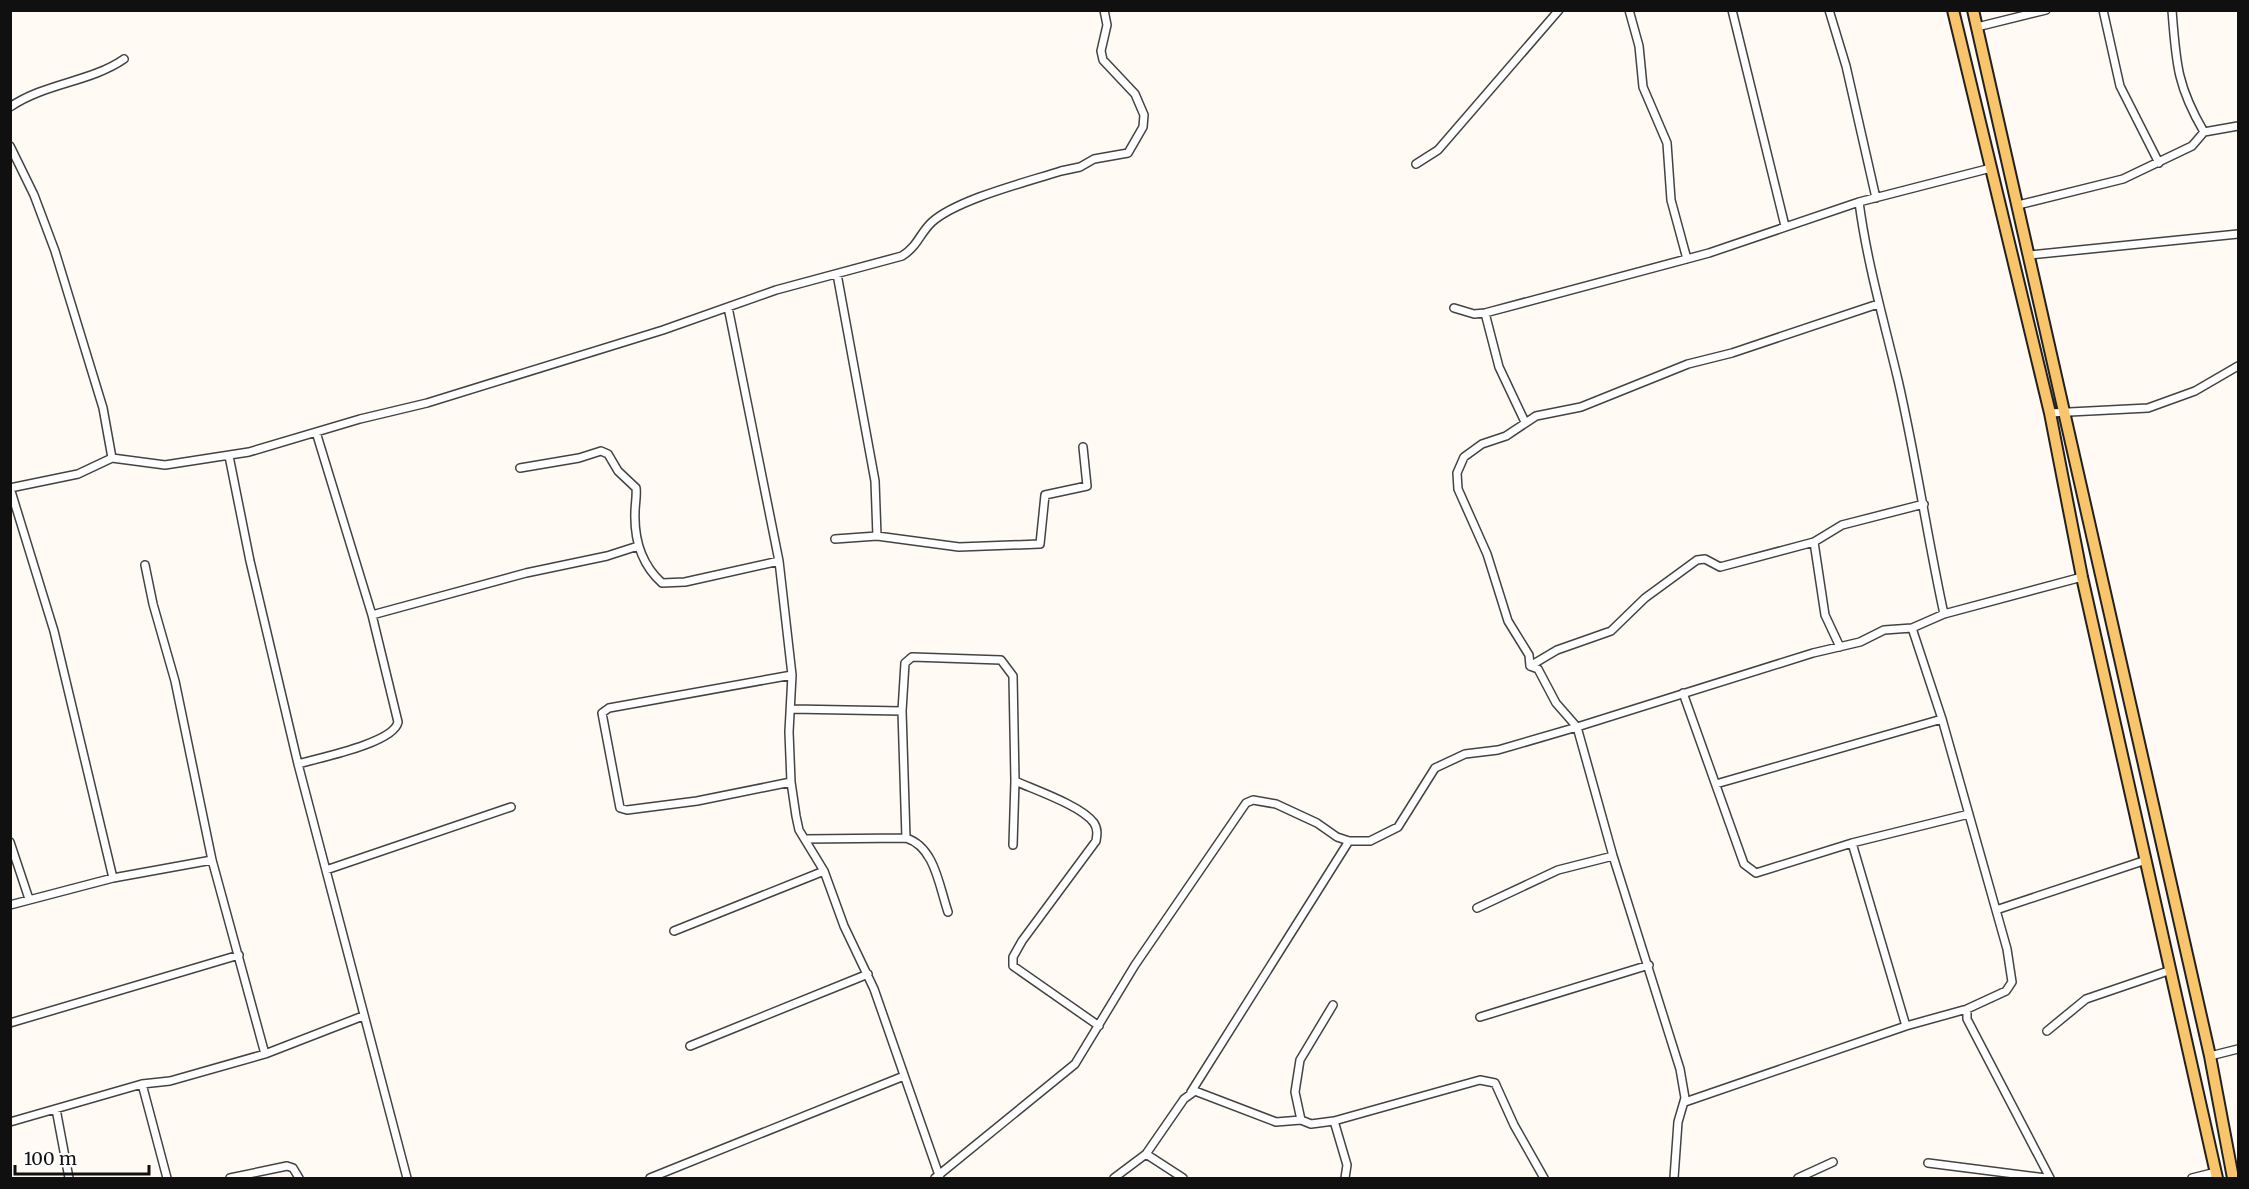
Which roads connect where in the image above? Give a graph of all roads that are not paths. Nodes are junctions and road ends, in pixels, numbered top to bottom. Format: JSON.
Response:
{"nodes":[{"id":1,"x":1104,"y":10,"type":"edge"},
{"id":2,"x":1559,"y":10,"type":"edge"},
{"id":3,"x":1629,"y":10,"type":"edge"},
{"id":4,"x":1732,"y":10,"type":"edge"},
{"id":5,"x":1829,"y":10,"type":"edge"},
{"id":6,"x":1953,"y":10,"type":"edge"},
{"id":7,"x":1973,"y":10,"type":"edge"},
{"id":8,"x":2046,"y":10,"type":"edge"},
{"id":9,"x":2103,"y":10,"type":"edge"},
{"id":10,"x":2172,"y":10,"type":"edge"},
{"id":11,"x":1977,"y":27,"type":"junction"},
{"id":12,"x":124,"y":59,"type":"dead end"},
{"id":13,"x":10,"y":107,"type":"edge"},
{"id":14,"x":2238,"y":126,"type":"edge"},
{"id":15,"x":2204,"y":132,"type":"junction"},
{"id":16,"x":10,"y":146,"type":"edge"},
{"id":17,"x":2159,"y":163,"type":"junction"},
{"id":18,"x":1416,"y":164,"type":"dead end"},
{"id":19,"x":1991,"y":168,"type":"junction"},
{"id":20,"x":1876,"y":198,"type":"junction"},
{"id":21,"x":1859,"y":202,"type":"junction"},
{"id":22,"x":2019,"y":205,"type":"junction"},
{"id":23,"x":1785,"y":226,"type":"junction"},
{"id":24,"x":2238,"y":234,"type":"edge"},
{"id":25,"x":2030,"y":255,"type":"junction"},
{"id":26,"x":1687,"y":259,"type":"junction"},
{"id":27,"x":837,"y":274,"type":"junction"},
{"id":28,"x":1878,"y":304,"type":"junction"},
{"id":29,"x":728,"y":308,"type":"junction"},
{"id":30,"x":1454,"y":308,"type":"dead end"},
{"id":31,"x":1485,"y":313,"type":"junction"},
{"id":32,"x":2238,"y":366,"type":"edge"},
{"id":33,"x":2050,"y":413,"type":"junction"},
{"id":34,"x":2066,"y":414,"type":"junction"},
{"id":35,"x":1525,"y":422,"type":"junction"},
{"id":36,"x":316,"y":432,"type":"junction"},
{"id":37,"x":1083,"y":447,"type":"dead end"},
{"id":38,"x":229,"y":456,"type":"junction"},
{"id":39,"x":112,"y":458,"type":"junction"},
{"id":40,"x":520,"y":468,"type":"dead end"},
{"id":41,"x":10,"y":488,"type":"edge"},
{"id":42,"x":1924,"y":504,"type":"junction"},
{"id":43,"x":877,"y":536,"type":"junction"},
{"id":44,"x":835,"y":539,"type":"dead end"},
{"id":45,"x":1814,"y":542,"type":"junction"},
{"id":46,"x":638,"y":546,"type":"junction"},
{"id":47,"x":779,"y":561,"type":"junction"},
{"id":48,"x":145,"y":565,"type":"dead end"},
{"id":49,"x":2082,"y":577,"type":"junction"},
{"id":50,"x":1944,"y":614,"type":"junction"},
{"id":51,"x":372,"y":615,"type":"junction"},
{"id":52,"x":1912,"y":628,"type":"junction"},
{"id":53,"x":1840,"y":647,"type":"junction"},
{"id":54,"x":1530,"y":666,"type":"junction"},
{"id":55,"x":792,"y":675,"type":"junction"},
{"id":56,"x":1683,"y":693,"type":"junction"},
{"id":57,"x":791,"y":709,"type":"junction"},
{"id":58,"x":902,"y":711,"type":"junction"},
{"id":59,"x":1942,"y":719,"type":"junction"},
{"id":60,"x":1577,"y":727,"type":"junction"},
{"id":61,"x":298,"y":764,"type":"junction"},
{"id":62,"x":1015,"y":781,"type":"junction"},
{"id":63,"x":790,"y":782,"type":"junction"},
{"id":64,"x":1716,"y":784,"type":"junction"},
{"id":65,"x":511,"y":807,"type":"dead end"},
{"id":66,"x":1969,"y":814,"type":"junction"},
{"id":67,"x":906,"y":838,"type":"junction"},
{"id":68,"x":805,"y":839,"type":"junction"},
{"id":69,"x":1349,"y":841,"type":"junction"},
{"id":70,"x":10,"y":842,"type":"edge"},
{"id":71,"x":1852,"y":843,"type":"junction"},
{"id":72,"x":1013,"y":845,"type":"dead end"},
{"id":73,"x":1613,"y":856,"type":"junction"},
{"id":74,"x":213,"y":860,"type":"junction"},
{"id":75,"x":2146,"y":860,"type":"junction"},
{"id":76,"x":326,"y":870,"type":"junction"},
{"id":77,"x":824,"y":871,"type":"junction"},
{"id":78,"x":113,"y":878,"type":"junction"},
{"id":79,"x":28,"y":899,"type":"junction"},
{"id":80,"x":10,"y":905,"type":"edge"},
{"id":81,"x":1477,"y":908,"type":"dead end"},
{"id":82,"x":1996,"y":910,"type":"junction"},
{"id":83,"x":948,"y":912,"type":"dead end"},
{"id":84,"x":674,"y":931,"type":"dead end"},
{"id":85,"x":239,"y":956,"type":"junction"},
{"id":86,"x":1649,"y":965,"type":"junction"},
{"id":87,"x":2171,"y":970,"type":"junction"},
{"id":88,"x":868,"y":974,"type":"junction"},
{"id":89,"x":1333,"y":1005,"type":"dead end"},
{"id":90,"x":1967,"y":1009,"type":"junction"},
{"id":91,"x":363,"y":1016,"type":"junction"},
{"id":92,"x":1480,"y":1017,"type":"dead end"},
{"id":93,"x":10,"y":1023,"type":"edge"},
{"id":94,"x":1099,"y":1026,"type":"junction"},
{"id":95,"x":1906,"y":1026,"type":"junction"},
{"id":96,"x":2047,"y":1031,"type":"dead end"},
{"id":97,"x":690,"y":1046,"type":"dead end"},
{"id":98,"x":2238,"y":1049,"type":"edge"},
{"id":99,"x":265,"y":1054,"type":"junction"},
{"id":100,"x":2210,"y":1056,"type":"junction"},
{"id":101,"x":904,"y":1076,"type":"junction"},
{"id":102,"x":142,"y":1084,"type":"junction"},
{"id":103,"x":1191,"y":1092,"type":"junction"},
{"id":104,"x":1685,"y":1102,"type":"junction"},
{"id":105,"x":56,"y":1108,"type":"junction"},
{"id":106,"x":1301,"y":1120,"type":"junction"},
{"id":107,"x":1334,"y":1121,"type":"junction"},
{"id":108,"x":10,"y":1122,"type":"edge"},
{"id":109,"x":1146,"y":1154,"type":"junction"},
{"id":110,"x":1833,"y":1162,"type":"dead end"},
{"id":111,"x":1928,"y":1163,"type":"dead end"},
{"id":112,"x":2217,"y":1175,"type":"edge"},
{"id":113,"x":938,"y":1178,"type":"edge"},
{"id":114,"x":69,"y":1179,"type":"edge"},
{"id":115,"x":167,"y":1179,"type":"edge"},
{"id":116,"x":230,"y":1179,"type":"edge"},
{"id":117,"x":299,"y":1179,"type":"edge"},
{"id":118,"x":407,"y":1179,"type":"edge"},
{"id":119,"x":650,"y":1179,"type":"edge"},
{"id":120,"x":1114,"y":1179,"type":"edge"},
{"id":121,"x":1183,"y":1179,"type":"edge"},
{"id":122,"x":1345,"y":1179,"type":"edge"},
{"id":123,"x":1544,"y":1179,"type":"edge"},
{"id":124,"x":1674,"y":1179,"type":"edge"},
{"id":125,"x":1798,"y":1179,"type":"edge"},
{"id":126,"x":2048,"y":1179,"type":"edge"},
{"id":127,"x":2192,"y":1179,"type":"edge"},
{"id":128,"x":2233,"y":1179,"type":"edge"}],
"edges":[{"from":1,"to":27,"type":"street"},
{"from":2,"to":18,"type":"street"},
{"from":3,"to":26,"type":"street"},
{"from":4,"to":23,"type":"street"},
{"from":5,"to":20,"type":"street"},
{"from":6,"to":19,"type":"main road"},
{"from":7,"to":11,"type":"main road"},
{"from":8,"to":11,"type":"street"},
{"from":9,"to":17,"type":"street"},
{"from":10,"to":15,"type":"street"},
{"from":11,"to":22,"type":"main road"},
{"from":12,"to":13,"type":"street"},
{"from":14,"to":15,"type":"street"},
{"from":15,"to":17,"type":"street"},
{"from":16,"to":39,"type":"street"},
{"from":17,"to":22,"type":"street"},
{"from":19,"to":20,"type":"street"},
{"from":19,"to":33,"type":"main road"},
{"from":20,"to":21,"type":"street"},
{"from":21,"to":23,"type":"street"},
{"from":21,"to":28,"type":"street"},
{"from":22,"to":25,"type":"main road"},
{"from":23,"to":26,"type":"street"},
{"from":24,"to":25,"type":"street"},
{"from":25,"to":34,"type":"main road"},
{"from":26,"to":31,"type":"street"},
{"from":27,"to":29,"type":"street"},
{"from":27,"to":43,"type":"street"},
{"from":28,"to":35,"type":"street"},
{"from":28,"to":42,"type":"street"},
{"from":29,"to":36,"type":"street"},
{"from":29,"to":47,"type":"street"},
{"from":30,"to":31,"type":"street"},
{"from":31,"to":35,"type":"street"},
{"from":32,"to":34,"type":"street"},
{"from":33,"to":34,"type":"street"},
{"from":33,"to":49,"type":"main road"},
{"from":34,"to":100,"type":"main road"},
{"from":35,"to":54,"type":"street"},
{"from":36,"to":38,"type":"street"},
{"from":36,"to":51,"type":"street"},
{"from":37,"to":43,"type":"street"},
{"from":38,"to":39,"type":"street"},
{"from":38,"to":61,"type":"street"},
{"from":39,"to":41,"type":"street"},
{"from":40,"to":46,"type":"street"},
{"from":41,"to":78,"type":"street"},
{"from":42,"to":45,"type":"street"},
{"from":42,"to":50,"type":"street"},
{"from":43,"to":44,"type":"street"},
{"from":45,"to":53,"type":"street"},
{"from":45,"to":54,"type":"street"},
{"from":46,"to":47,"type":"street"},
{"from":46,"to":51,"type":"street"},
{"from":47,"to":55,"type":"street"},
{"from":48,"to":74,"type":"street"},
{"from":49,"to":50,"type":"street"},
{"from":49,"to":75,"type":"main road"},
{"from":50,"to":52,"type":"street"},
{"from":51,"to":61,"type":"street"},
{"from":52,"to":53,"type":"street"},
{"from":52,"to":59,"type":"street"},
{"from":53,"to":56,"type":"street"},
{"from":54,"to":60,"type":"street"},
{"from":55,"to":57,"type":"street"},
{"from":55,"to":63,"type":"street"},
{"from":56,"to":60,"type":"street"},
{"from":56,"to":64,"type":"street"},
{"from":57,"to":58,"type":"street"},
{"from":57,"to":63,"type":"street"},
{"from":58,"to":62,"type":"street"},
{"from":58,"to":67,"type":"street"},
{"from":59,"to":64,"type":"street"},
{"from":59,"to":66,"type":"street"},
{"from":60,"to":69,"type":"street"},
{"from":60,"to":73,"type":"street"},
{"from":61,"to":76,"type":"street"},
{"from":62,"to":72,"type":"street"},
{"from":62,"to":94,"type":"street"},
{"from":63,"to":68,"type":"street"},
{"from":64,"to":71,"type":"street"},
{"from":65,"to":76,"type":"street"},
{"from":66,"to":71,"type":"street"},
{"from":66,"to":82,"type":"street"},
{"from":67,"to":68,"type":"street"},
{"from":67,"to":83,"type":"street"},
{"from":68,"to":77,"type":"street"},
{"from":69,"to":94,"type":"street"},
{"from":69,"to":103,"type":"street"},
{"from":70,"to":79,"type":"street"},
{"from":71,"to":95,"type":"street"},
{"from":73,"to":81,"type":"street"},
{"from":73,"to":86,"type":"street"},
{"from":74,"to":78,"type":"street"},
{"from":74,"to":85,"type":"street"},
{"from":75,"to":82,"type":"street"},
{"from":75,"to":87,"type":"main road"},
{"from":76,"to":91,"type":"street"},
{"from":77,"to":84,"type":"street"},
{"from":77,"to":88,"type":"street"},
{"from":78,"to":79,"type":"street"},
{"from":79,"to":80,"type":"street"},
{"from":82,"to":90,"type":"street"},
{"from":85,"to":93,"type":"street"},
{"from":85,"to":99,"type":"street"},
{"from":86,"to":92,"type":"street"},
{"from":86,"to":104,"type":"street"},
{"from":87,"to":96,"type":"street"},
{"from":87,"to":112,"type":"main road"},
{"from":88,"to":97,"type":"street"},
{"from":88,"to":101,"type":"street"},
{"from":89,"to":106,"type":"street"},
{"from":90,"to":95,"type":"street"},
{"from":90,"to":126,"type":"street"},
{"from":91,"to":99,"type":"street"},
{"from":91,"to":118,"type":"street"},
{"from":94,"to":113,"type":"street"},
{"from":95,"to":104,"type":"street"},
{"from":98,"to":100,"type":"street"},
{"from":99,"to":102,"type":"street"},
{"from":100,"to":128,"type":"main road"},
{"from":101,"to":113,"type":"street"},
{"from":101,"to":119,"type":"street"},
{"from":102,"to":105,"type":"street"},
{"from":102,"to":115,"type":"street"},
{"from":103,"to":106,"type":"street"},
{"from":103,"to":109,"type":"street"},
{"from":104,"to":124,"type":"street"},
{"from":105,"to":108,"type":"street"},
{"from":105,"to":114,"type":"street"},
{"from":106,"to":107,"type":"street"},
{"from":107,"to":122,"type":"street"},
{"from":107,"to":123,"type":"street"},
{"from":109,"to":120,"type":"street"},
{"from":109,"to":121,"type":"street"},
{"from":110,"to":125,"type":"street"},
{"from":111,"to":126,"type":"street"},
{"from":112,"to":127,"type":"street"},
{"from":116,"to":117,"type":"street"}]}
